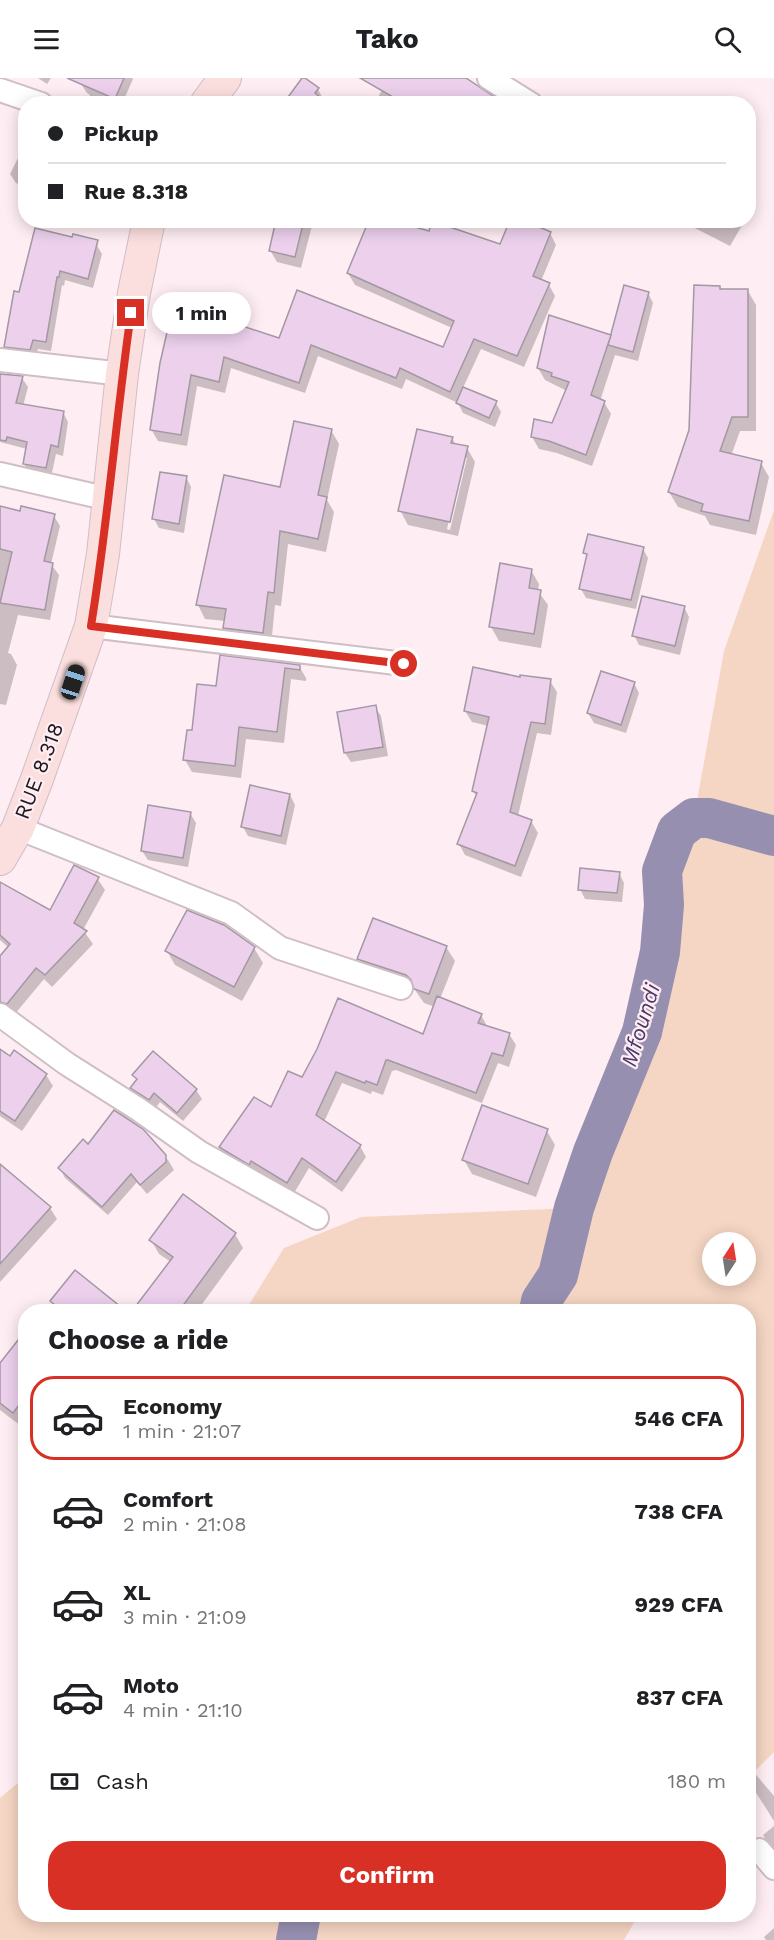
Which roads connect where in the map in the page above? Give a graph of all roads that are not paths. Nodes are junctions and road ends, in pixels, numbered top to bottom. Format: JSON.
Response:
{"nodes":[{"id":1,"x":225,"y":78,"type":"edge"},
{"id":2,"x":489,"y":78,"type":"edge"},
{"id":3,"x":0,"y":90,"type":"edge"},
{"id":4,"x":18,"y":96,"type":"edge"},
{"id":5,"x":212,"y":96,"type":"edge"},
{"id":6,"x":518,"y":96,"type":"edge"},
{"id":7,"x":147,"y":228,"type":"edge"},
{"id":8,"x":0,"y":360,"type":"edge"},
{"id":9,"x":122,"y":374,"type":"junction"},
{"id":10,"x":0,"y":474,"type":"edge"},
{"id":11,"x":109,"y":499,"type":"junction"},
{"id":12,"x":91,"y":626,"type":"junction"},
{"id":13,"x":404,"y":664,"type":"dead end"},
{"id":14,"x":18,"y":828,"type":"junction"},
{"id":15,"x":0,"y":859,"type":"edge"},
{"id":16,"x":401,"y":988,"type":"dead end"},
{"id":17,"x":0,"y":1015,"type":"edge"},
{"id":18,"x":317,"y":1218,"type":"dead end"},
{"id":19,"x":759,"y":1850,"type":"dead end"},
{"id":20,"x":774,"y":1868,"type":"edge"}],
"edges":[{"from":1,"to":5,"type":"main road"},
{"from":2,"to":6,"type":"street"},
{"from":3,"to":4,"type":"street"},
{"from":7,"to":9,"type":"main road","name":"RUE 8.318"},
{"from":8,"to":9,"type":"street"},
{"from":9,"to":11,"type":"main road","name":"RUE 8.318"},
{"from":10,"to":11,"type":"street"},
{"from":11,"to":12,"type":"main road","name":"RUE 8.318"},
{"from":12,"to":13,"type":"street"},
{"from":12,"to":14,"type":"main road","name":"RUE 8.318"},
{"from":14,"to":15,"type":"main road","name":"RUE 8.318"},
{"from":14,"to":16,"type":"street"},
{"from":17,"to":18,"type":"street"},
{"from":19,"to":20,"type":"street"}]}
